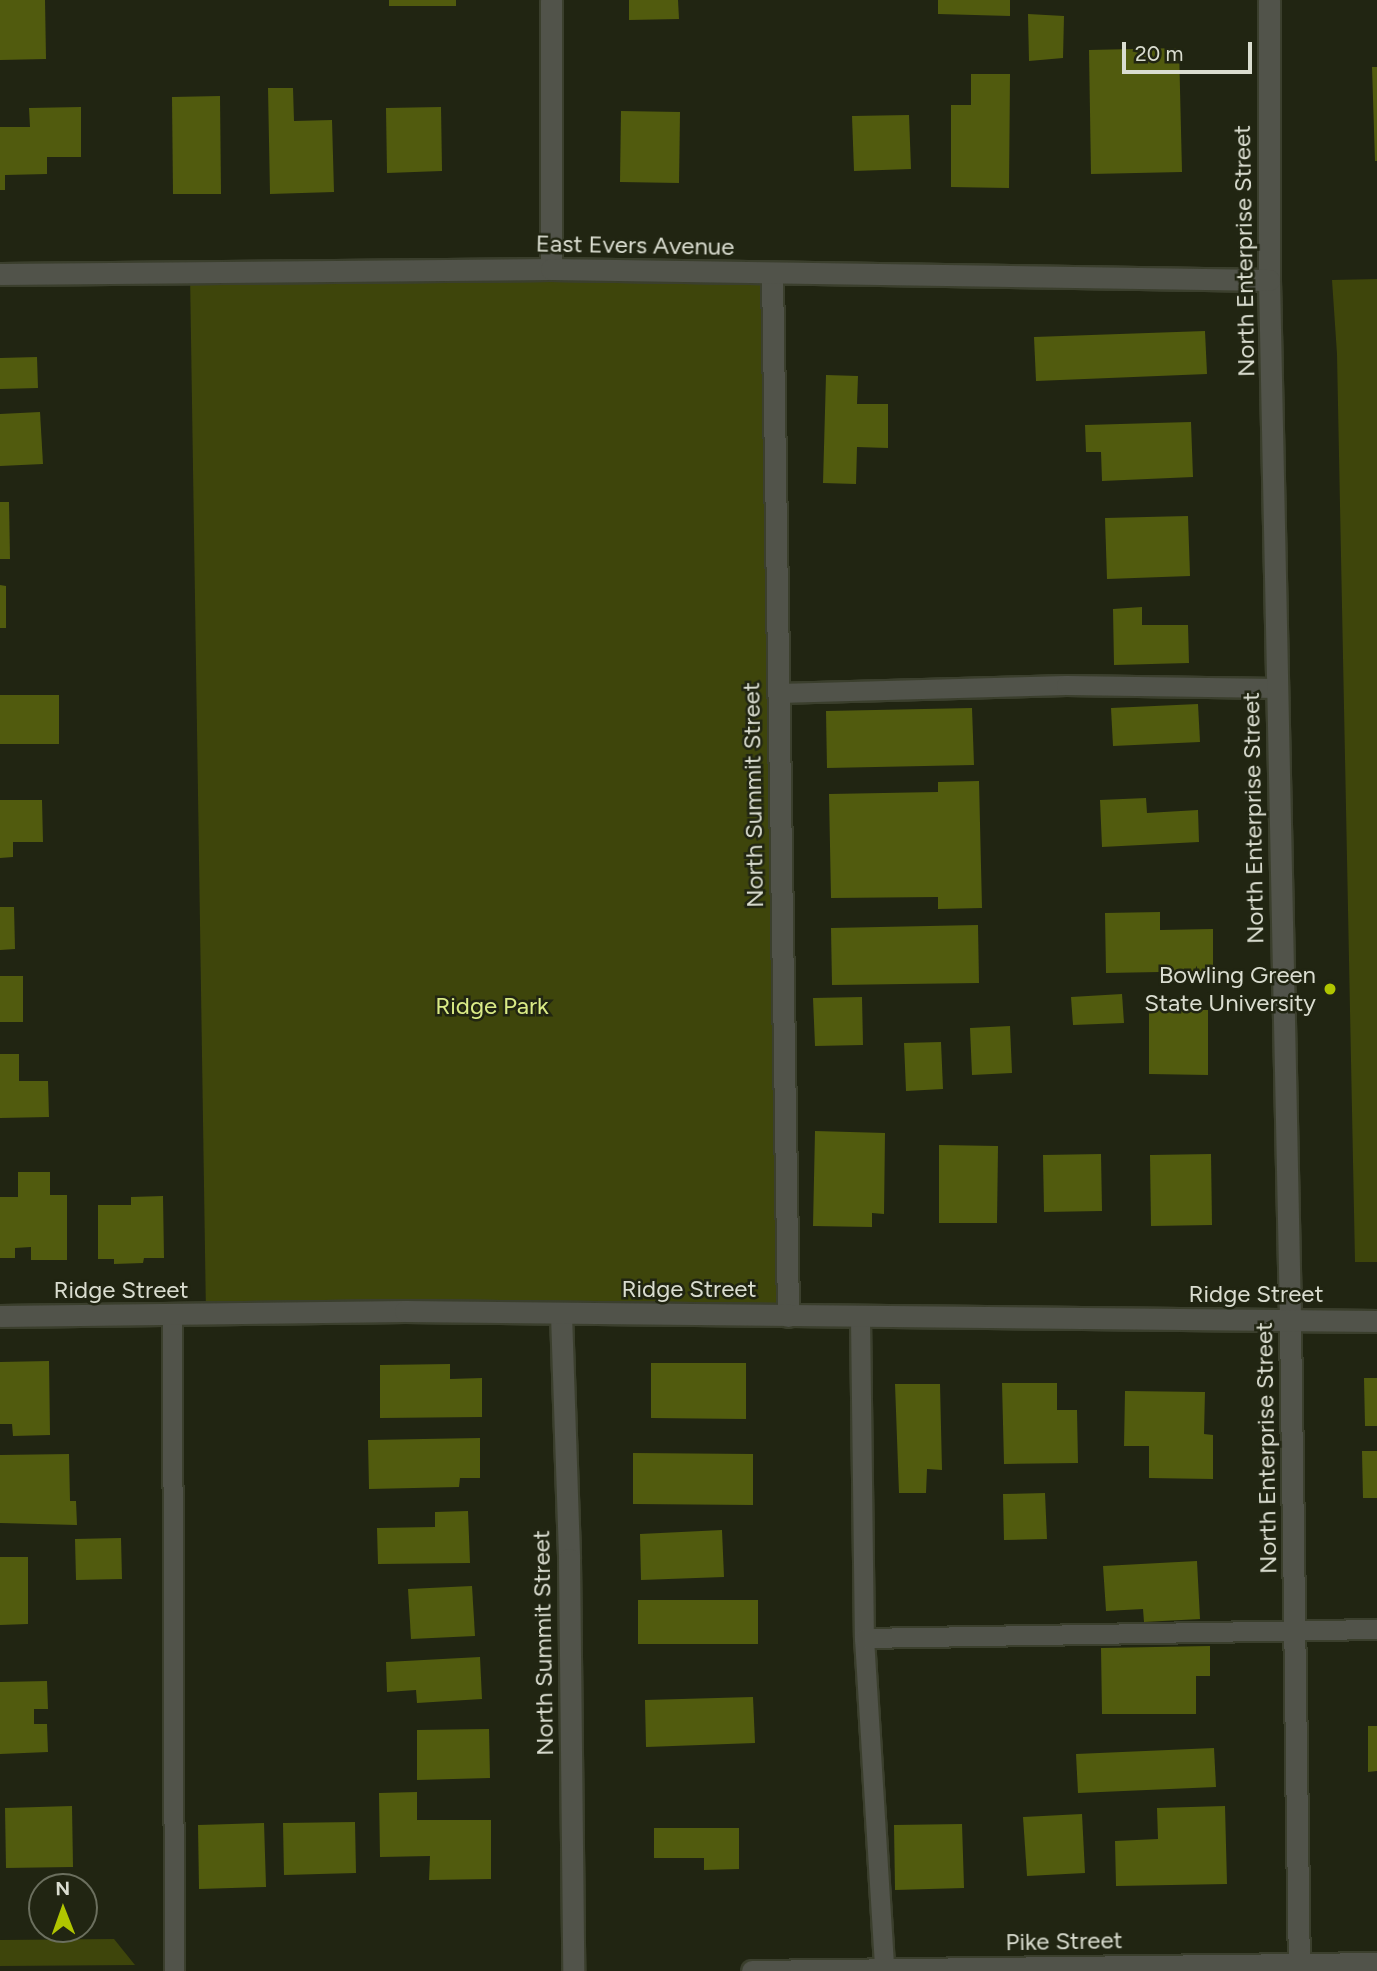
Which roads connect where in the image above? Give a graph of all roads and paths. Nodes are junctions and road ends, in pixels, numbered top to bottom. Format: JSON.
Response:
{"nodes":[{"id":1,"x":551,"y":0,"type":"edge"},
{"id":2,"x":1269,"y":0,"type":"edge"},
{"id":3,"x":551,"y":269,"type":"junction"},
{"id":4,"x":772,"y":273,"type":"junction"},
{"id":5,"x":0,"y":274,"type":"edge"},
{"id":6,"x":1269,"y":280,"type":"junction"},
{"id":7,"x":1277,"y":688,"type":"junction"},
{"id":8,"x":778,"y":693,"type":"junction"},
{"id":9,"x":561,"y":1314,"type":"junction"},
{"id":10,"x":0,"y":1316,"type":"edge"},
{"id":11,"x":172,"y":1316,"type":"junction"},
{"id":12,"x":788,"y":1316,"type":"junction"},
{"id":13,"x":859,"y":1317,"type":"junction"},
{"id":14,"x":1290,"y":1321,"type":"junction"},
{"id":15,"x":1377,"y":1321,"type":"edge"},
{"id":16,"x":1377,"y":1629,"type":"edge"},
{"id":17,"x":1295,"y":1631,"type":"junction"},
{"id":18,"x":864,"y":1638,"type":"junction"},
{"id":19,"x":1377,"y":1963,"type":"edge"},
{"id":20,"x":1299,"y":1968,"type":"edge"},
{"id":21,"x":884,"y":1969,"type":"edge"},
{"id":22,"x":174,"y":1971,"type":"edge"},
{"id":23,"x":573,"y":1971,"type":"edge"},
{"id":24,"x":752,"y":1971,"type":"edge"}],
"edges":[{"from":1,"to":3,"type":"street"},
{"from":2,"to":6,"type":"street","name":"North Enterprise Street"},
{"from":3,"to":4,"type":"street","name":"East Evers Avenue"},
{"from":3,"to":5,"type":"street","name":"East Evers Avenue"},
{"from":4,"to":6,"type":"street","name":"East Evers Avenue"},
{"from":4,"to":8,"type":"street","name":"North Summit Street"},
{"from":6,"to":7,"type":"street","name":"North Enterprise Street"},
{"from":7,"to":8,"type":"lane"},
{"from":7,"to":14,"type":"street","name":"North Enterprise Street"},
{"from":8,"to":12,"type":"street","name":"North Summit Street"},
{"from":9,"to":11,"type":"street","name":"Ridge Street"},
{"from":9,"to":12,"type":"street","name":"Ridge Street"},
{"from":9,"to":23,"type":"street","name":"North Summit Street"},
{"from":10,"to":11,"type":"street","name":"Ridge Street"},
{"from":11,"to":22,"type":"lane"},
{"from":12,"to":13,"type":"street","name":"Ridge Street"},
{"from":13,"to":14,"type":"street","name":"Ridge Street"},
{"from":13,"to":18,"type":"lane"},
{"from":14,"to":15,"type":"street","name":"Ridge Street"},
{"from":14,"to":17,"type":"street","name":"North Enterprise Street"},
{"from":16,"to":17,"type":"lane"},
{"from":17,"to":18,"type":"lane"},
{"from":17,"to":20,"type":"street","name":"North Enterprise Street"},
{"from":18,"to":21,"type":"lane"},
{"from":19,"to":20,"type":"street","name":"Pike Street"},
{"from":20,"to":21,"type":"street","name":"Pike Street"},
{"from":21,"to":24,"type":"street","name":"Pike Street"}]}
